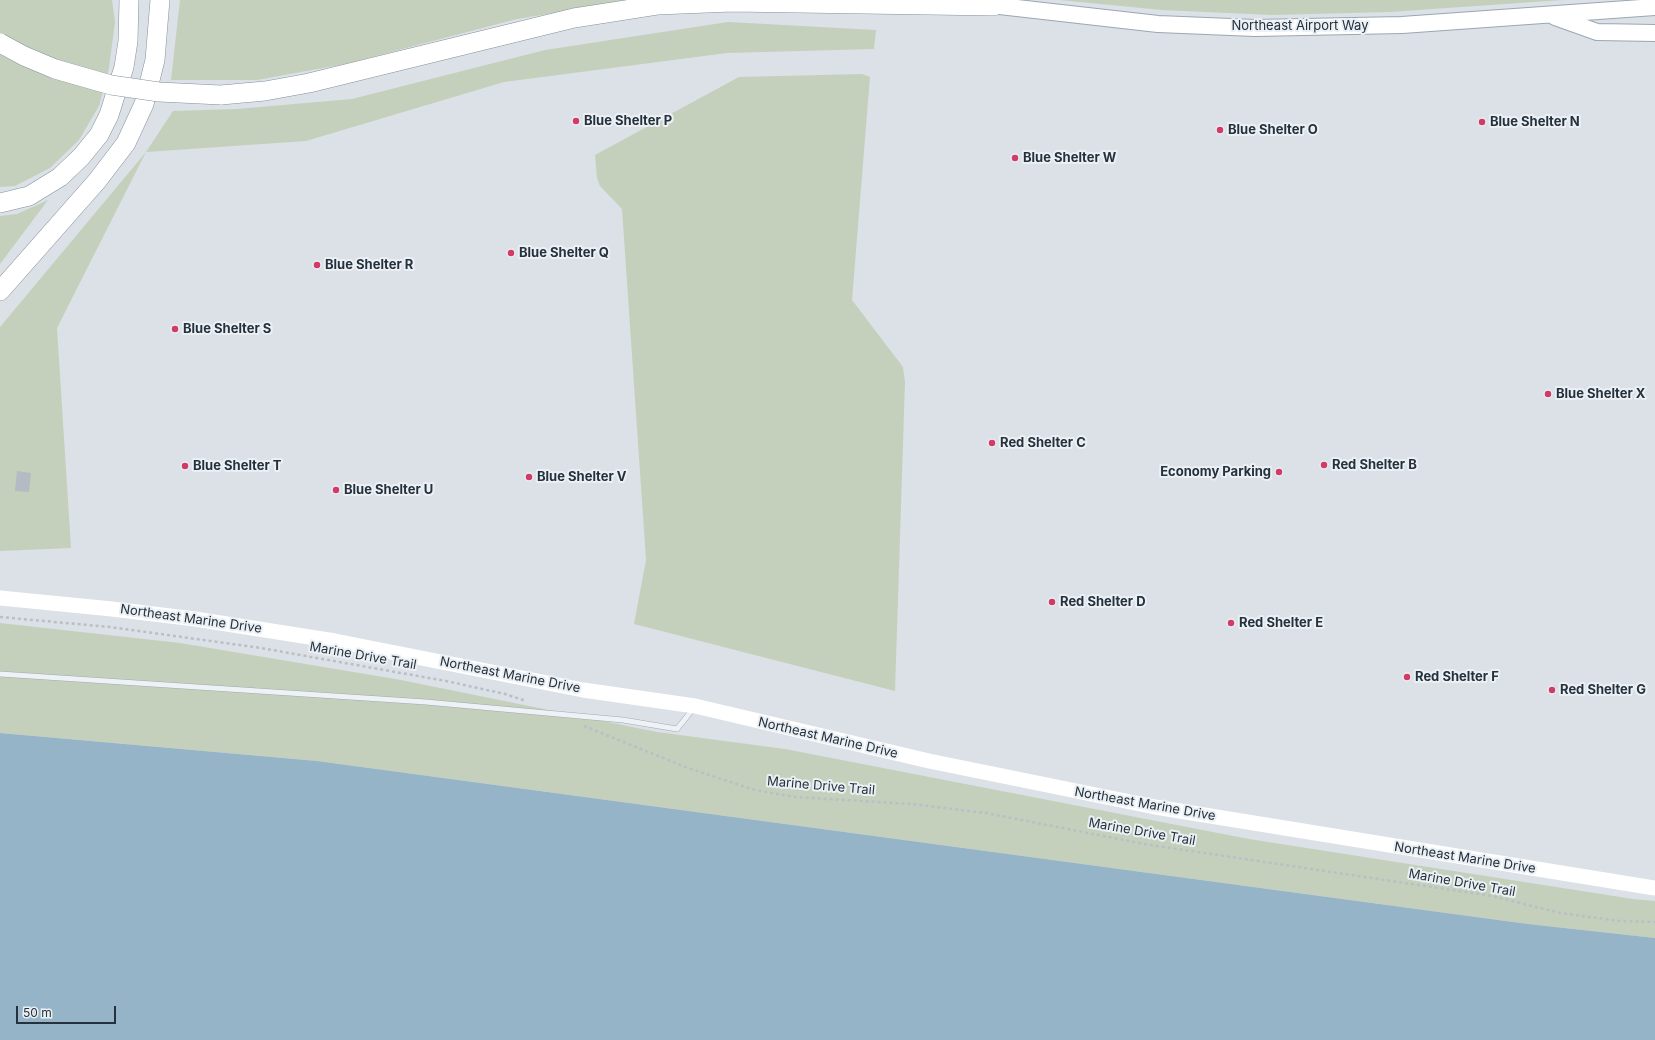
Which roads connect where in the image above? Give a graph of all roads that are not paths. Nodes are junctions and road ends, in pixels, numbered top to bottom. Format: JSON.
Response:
{"nodes":[{"id":1,"x":129,"y":0,"type":"edge"},
{"id":2,"x":160,"y":0,"type":"edge"},
{"id":3,"x":946,"y":0,"type":"edge"},
{"id":4,"x":994,"y":6,"type":"junction"},
{"id":5,"x":1655,"y":6,"type":"edge"},
{"id":6,"x":1548,"y":15,"type":"junction"},
{"id":7,"x":1655,"y":33,"type":"edge"},
{"id":8,"x":0,"y":44,"type":"edge"},
{"id":9,"x":0,"y":203,"type":"edge"},
{"id":10,"x":0,"y":291,"type":"edge"},
{"id":11,"x":0,"y":598,"type":"edge"},
{"id":12,"x":0,"y":674,"type":"edge"},
{"id":13,"x":695,"y":706,"type":"junction"},
{"id":14,"x":1655,"y":888,"type":"edge"}],
"edges":[{"from":1,"to":9,"type":"highway"},
{"from":2,"to":10,"type":"highway"},
{"from":3,"to":4,"type":"main road","name":"Northeast Airport Way"},
{"from":4,"to":6,"type":"main road","name":"Northeast Airport Way"},
{"from":4,"to":8,"type":"highway","bridge":true},
{"from":5,"to":6,"type":"main road","name":"Northeast Airport Way"},
{"from":6,"to":7,"type":"main road"},
{"from":11,"to":13,"type":"main road","name":"Northeast Marine Drive"},
{"from":12,"to":13,"type":"lane"},
{"from":13,"to":14,"type":"main road","name":"Northeast Marine Drive"}]}
